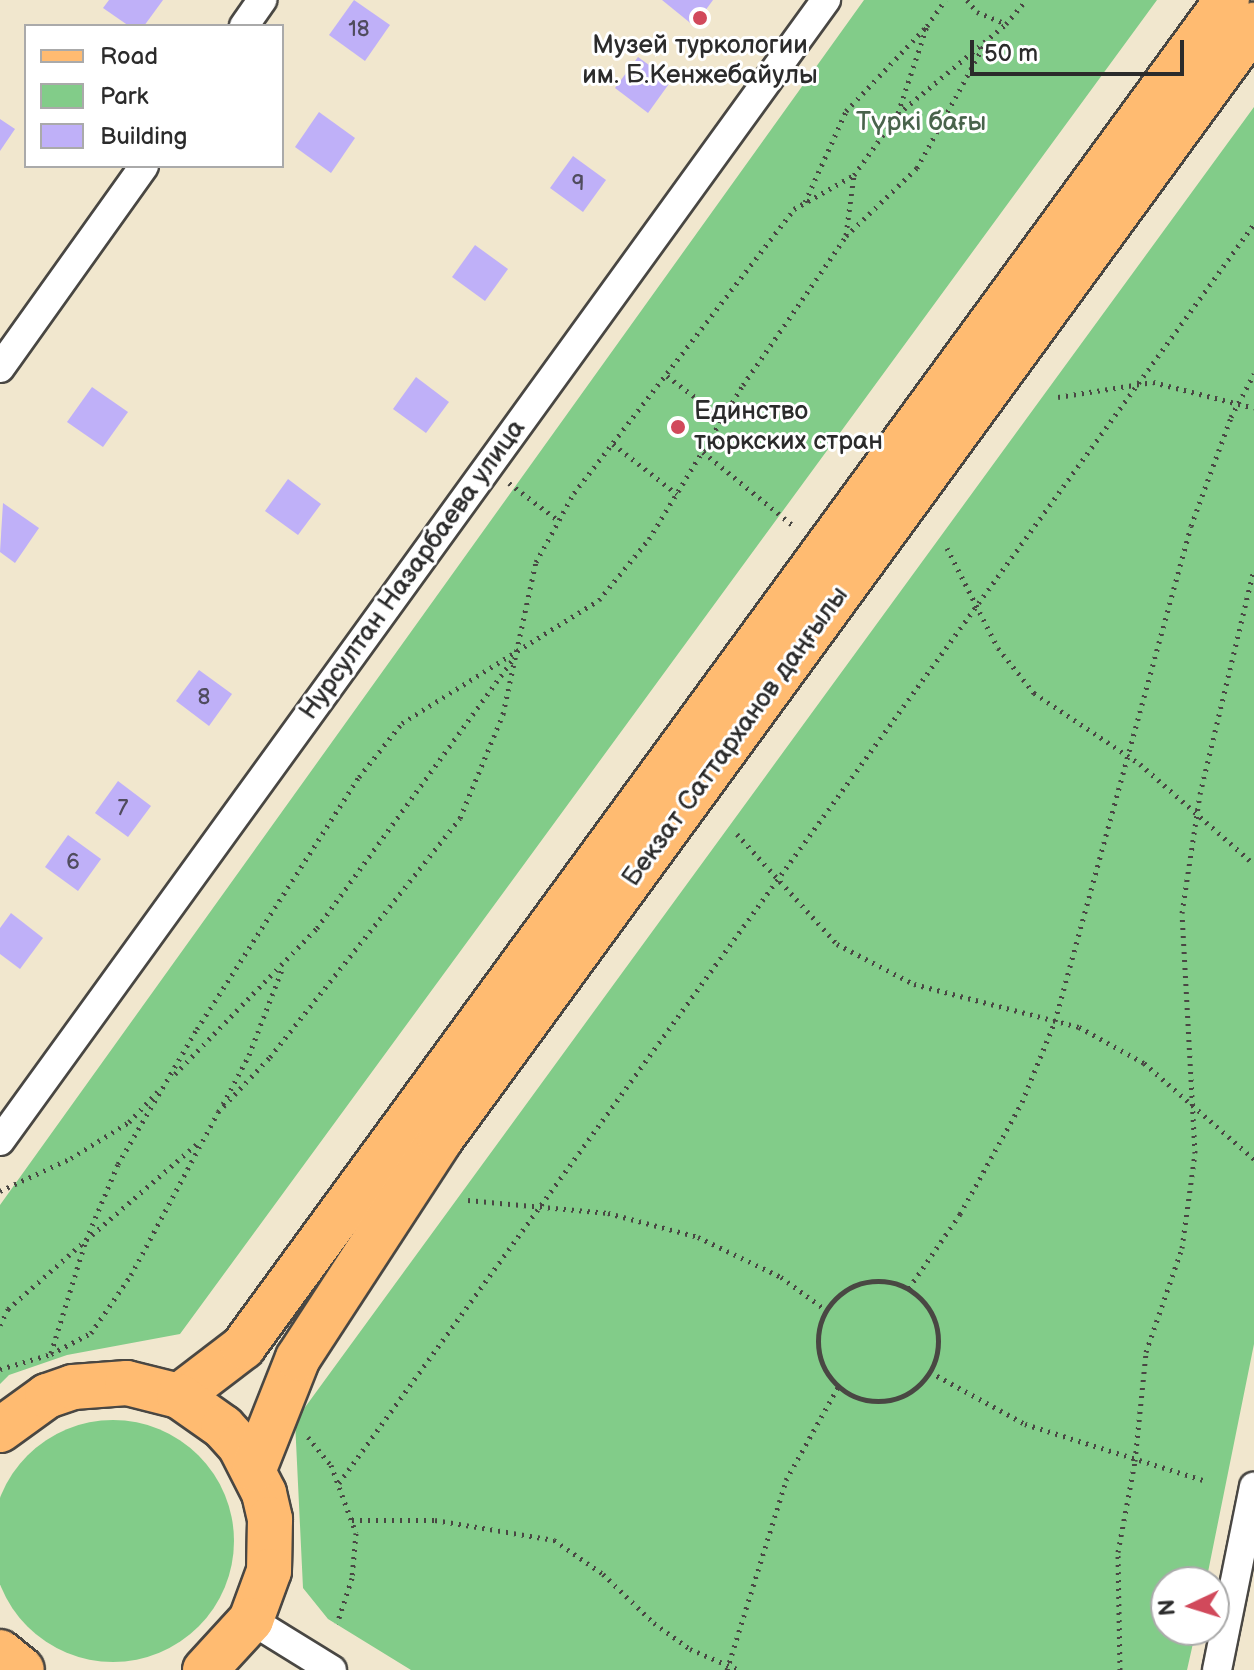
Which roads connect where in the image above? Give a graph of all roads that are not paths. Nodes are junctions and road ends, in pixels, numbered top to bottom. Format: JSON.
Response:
{"nodes":[{"id":1,"x":262,"y":0,"type":"edge"},
{"id":2,"x":826,"y":0,"type":"edge"},
{"id":3,"x":1227,"y":0,"type":"edge"},
{"id":4,"x":245,"y":24,"type":"edge"},
{"id":5,"x":1254,"y":25,"type":"edge"},
{"id":6,"x":143,"y":168,"type":"edge"},
{"id":7,"x":0,"y":368,"type":"edge"},
{"id":8,"x":0,"y":1141,"type":"edge"},
{"id":9,"x":179,"y":1396,"type":"junction"},
{"id":10,"x":0,"y":1430,"type":"edge"},
{"id":11,"x":254,"y":1469,"type":"junction"},
{"id":12,"x":1254,"y":1490,"type":"edge"},
{"id":13,"x":251,"y":1620,"type":"junction"},
{"id":14,"x":0,"y":1652,"type":"edge"},
{"id":15,"x":22,"y":1670,"type":"edge"},
{"id":16,"x":205,"y":1670,"type":"edge"},
{"id":17,"x":332,"y":1670,"type":"edge"},
{"id":18,"x":1217,"y":1670,"type":"edge"}],
"edges":[{"from":1,"to":4,"type":"street"},
{"from":2,"to":8,"type":"street","name":"Нурсултан Назарбаева улица"},
{"from":3,"to":9,"type":"main road","name":"Бекзат Саттарханов даңғылы"},
{"from":5,"to":11,"type":"main road","name":"Бекзат Саттарханов даңғылы"},
{"from":6,"to":7,"type":"street"},
{"from":9,"to":10,"type":"main road"},
{"from":9,"to":11,"type":"main road"},
{"from":11,"to":13,"type":"main road"},
{"from":12,"to":18,"type":"street"},
{"from":13,"to":16,"type":"main road"},
{"from":13,"to":17,"type":"street"},
{"from":14,"to":15,"type":"main road"}]}
